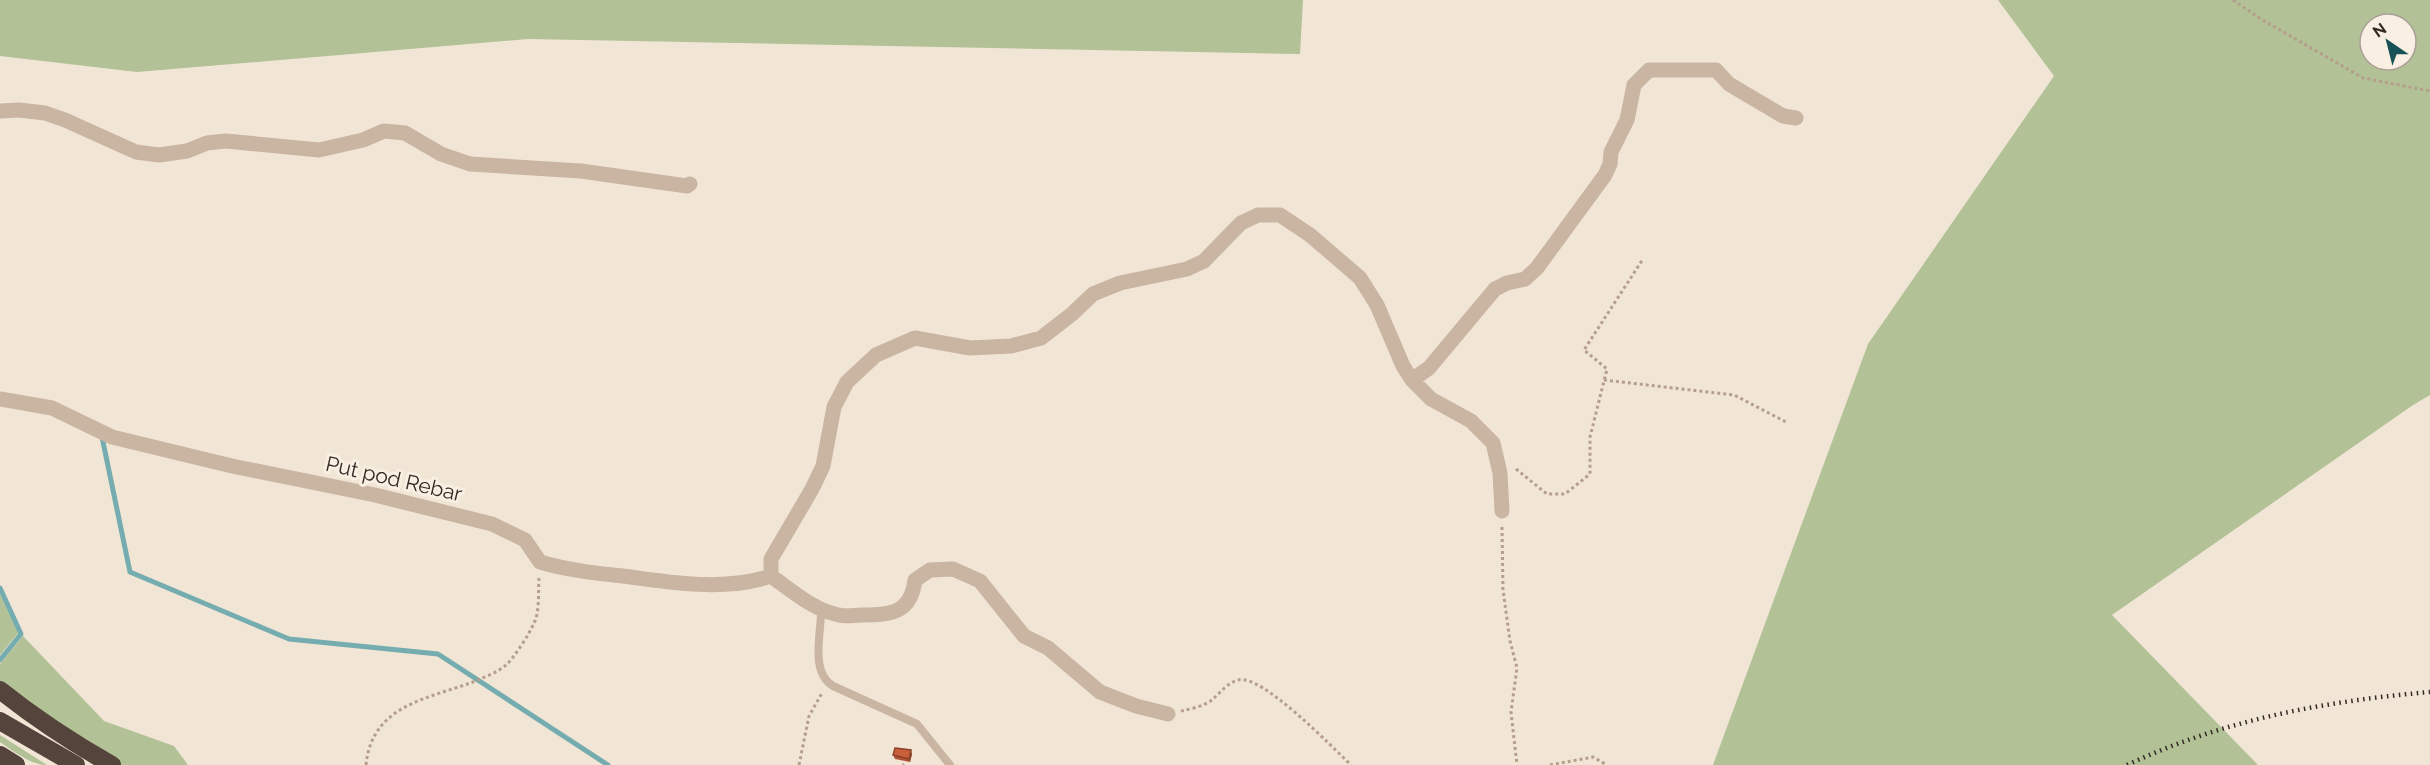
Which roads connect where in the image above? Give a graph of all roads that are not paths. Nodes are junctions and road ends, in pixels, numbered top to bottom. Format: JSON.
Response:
{"nodes":[{"id":1,"x":0,"y":111,"type":"edge"},
{"id":2,"x":1796,"y":118,"type":"dead end"},
{"id":3,"x":690,"y":184,"type":"dead end"},
{"id":4,"x":1412,"y":380,"type":"junction"},
{"id":5,"x":0,"y":399,"type":"edge"},
{"id":6,"x":1502,"y":510,"type":"road end"},
{"id":7,"x":771,"y":576,"type":"junction"},
{"id":8,"x":821,"y":608,"type":"junction"},
{"id":9,"x":0,"y":690,"type":"edge"},
{"id":10,"x":1168,"y":714,"type":"road end"},
{"id":11,"x":0,"y":721,"type":"edge"},
{"id":12,"x":0,"y":755,"type":"edge"},
{"id":13,"x":16,"y":765,"type":"edge"},
{"id":14,"x":76,"y":765,"type":"edge"},
{"id":15,"x":112,"y":765,"type":"edge"},
{"id":16,"x":950,"y":765,"type":"edge"}],
"edges":[{"from":1,"to":3,"type":"street"},
{"from":2,"to":4,"type":"street"},
{"from":4,"to":6,"type":"street"},
{"from":4,"to":7,"type":"street"},
{"from":5,"to":7,"type":"street","name":"Put pod Rebar"},
{"from":7,"to":8,"type":"street"},
{"from":8,"to":10,"type":"street"},
{"from":8,"to":16,"type":"lane"},
{"from":9,"to":15,"type":"highway"},
{"from":11,"to":14,"type":"highway"},
{"from":12,"to":13,"type":"highway"}]}
